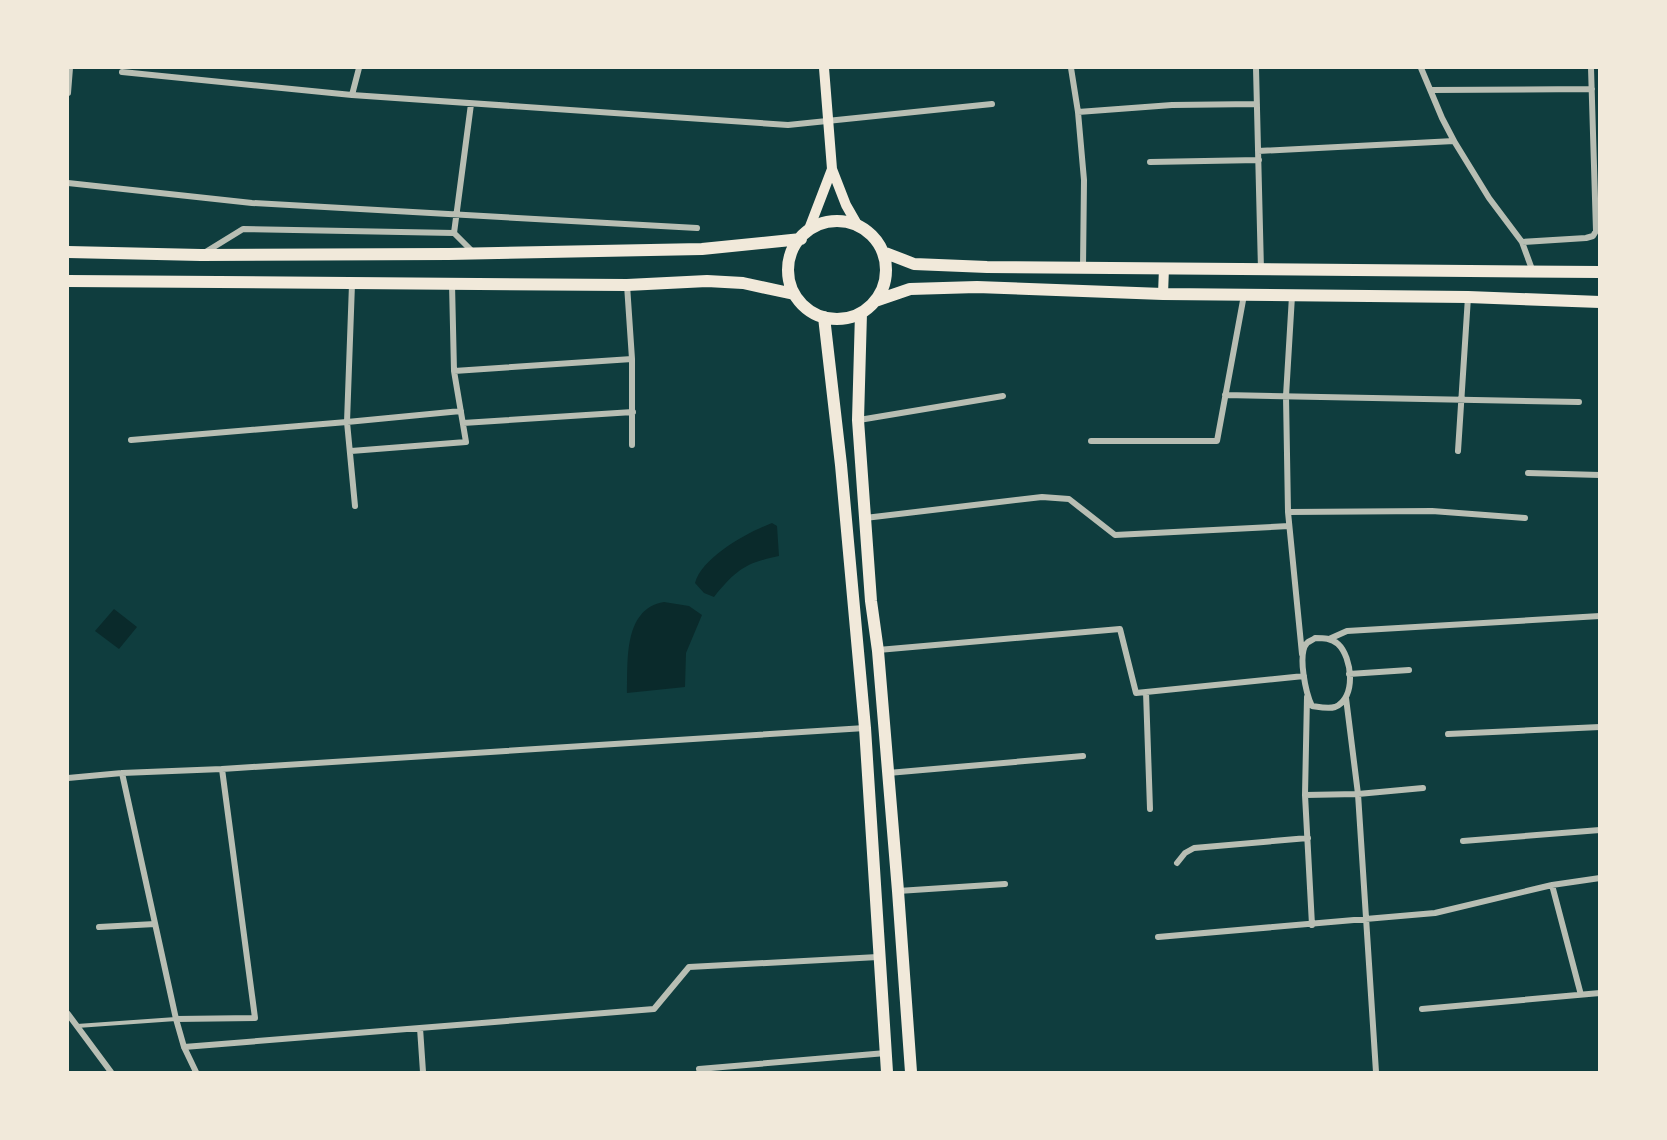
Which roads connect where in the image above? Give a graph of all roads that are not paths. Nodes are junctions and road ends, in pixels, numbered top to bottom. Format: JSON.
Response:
{"nodes":[{"id":1,"x":70,"y":68,"type":"edge"},
{"id":2,"x":359,"y":68,"type":"edge"},
{"id":3,"x":824,"y":68,"type":"edge"},
{"id":4,"x":1071,"y":68,"type":"edge"},
{"id":5,"x":1256,"y":68,"type":"edge"},
{"id":6,"x":1421,"y":68,"type":"edge"},
{"id":7,"x":1592,"y":68,"type":"edge"},
{"id":8,"x":122,"y":72,"type":"dead end"},
{"id":9,"x":1592,"y":89,"type":"junction"},
{"id":10,"x":1431,"y":90,"type":"junction"},
{"id":11,"x":68,"y":93,"type":"edge"},
{"id":12,"x":352,"y":95,"type":"junction"},
{"id":13,"x":471,"y":104,"type":"junction"},
{"id":14,"x":992,"y":104,"type":"dead end"},
{"id":15,"x":1257,"y":104,"type":"junction"},
{"id":16,"x":1078,"y":112,"type":"junction"},
{"id":17,"x":828,"y":122,"type":"junction"},
{"id":18,"x":1454,"y":141,"type":"junction"},
{"id":19,"x":1258,"y":151,"type":"junction"},
{"id":20,"x":1258,"y":160,"type":"junction"},
{"id":21,"x":1149,"y":162,"type":"dead end"},
{"id":22,"x":832,"y":169,"type":"junction"},
{"id":23,"x":68,"y":183,"type":"edge"},
{"id":24,"x":456,"y":215,"type":"junction"},
{"id":25,"x":858,"y":226,"type":"junction"},
{"id":26,"x":697,"y":228,"type":"dead end"},
{"id":27,"x":454,"y":233,"type":"junction"},
{"id":28,"x":805,"y":234,"type":"junction"},
{"id":29,"x":1522,"y":242,"type":"junction"},
{"id":30,"x":68,"y":252,"type":"edge"},
{"id":31,"x":883,"y":252,"type":"junction"},
{"id":32,"x":474,"y":254,"type":"junction"},
{"id":33,"x":201,"y":255,"type":"junction"},
{"id":34,"x":1083,"y":267,"type":"junction"},
{"id":35,"x":1164,"y":268,"type":"junction"},
{"id":36,"x":1261,"y":270,"type":"junction"},
{"id":37,"x":1534,"y":272,"type":"junction"},
{"id":38,"x":1599,"y":272,"type":"edge"},
{"id":39,"x":68,"y":281,"type":"edge"},
{"id":40,"x":452,"y":283,"type":"junction"},
{"id":41,"x":352,"y":284,"type":"junction"},
{"id":42,"x":627,"y":285,"type":"junction"},
{"id":43,"x":794,"y":294,"type":"junction"},
{"id":44,"x":1163,"y":294,"type":"junction"},
{"id":45,"x":1244,"y":295,"type":"junction"},
{"id":46,"x":1292,"y":295,"type":"junction"},
{"id":47,"x":1467,"y":297,"type":"junction"},
{"id":48,"x":875,"y":301,"type":"junction"},
{"id":49,"x":1599,"y":302,"type":"edge"},
{"id":50,"x":861,"y":313,"type":"junction"},
{"id":51,"x":824,"y":317,"type":"junction"},
{"id":52,"x":632,"y":359,"type":"junction"},
{"id":53,"x":454,"y":371,"type":"junction"},
{"id":54,"x":1225,"y":395,"type":"junction"},
{"id":55,"x":1003,"y":396,"type":"dead end"},
{"id":56,"x":1286,"y":396,"type":"junction"},
{"id":57,"x":1461,"y":398,"type":"junction"},
{"id":58,"x":1580,"y":402,"type":"dead end"},
{"id":59,"x":461,"y":411,"type":"junction"},
{"id":60,"x":633,"y":412,"type":"junction"},
{"id":61,"x":858,"y":420,"type":"junction"},
{"id":62,"x":347,"y":422,"type":"junction"},
{"id":63,"x":464,"y":423,"type":"junction"},
{"id":64,"x":131,"y":440,"type":"dead end"},
{"id":65,"x":1091,"y":441,"type":"dead end"},
{"id":66,"x":632,"y":445,"type":"dead end"},
{"id":67,"x":351,"y":451,"type":"junction"},
{"id":68,"x":1458,"y":452,"type":"dead end"},
{"id":69,"x":1528,"y":473,"type":"dead end"},
{"id":70,"x":1599,"y":475,"type":"edge"},
{"id":71,"x":356,"y":507,"type":"dead end"},
{"id":72,"x":1288,"y":513,"type":"junction"},
{"id":73,"x":865,"y":518,"type":"junction"},
{"id":74,"x":1525,"y":518,"type":"dead end"},
{"id":75,"x":1289,"y":526,"type":"junction"},
{"id":76,"x":1599,"y":616,"type":"edge"},
{"id":77,"x":1329,"y":639,"type":"junction"},
{"id":78,"x":878,"y":651,"type":"junction"},
{"id":79,"x":1302,"y":654,"type":"junction"},
{"id":80,"x":1409,"y":670,"type":"dead end"},
{"id":81,"x":1349,"y":674,"type":"junction"},
{"id":82,"x":1304,"y":676,"type":"junction"},
{"id":83,"x":1146,"y":692,"type":"junction"},
{"id":84,"x":1307,"y":697,"type":"junction"},
{"id":85,"x":1346,"y":698,"type":"junction"},
{"id":86,"x":1599,"y":727,"type":"edge"},
{"id":87,"x":865,"y":728,"type":"junction"},
{"id":88,"x":1448,"y":734,"type":"dead end"},
{"id":89,"x":1083,"y":756,"type":"dead end"},
{"id":90,"x":222,"y":769,"type":"junction"},
{"id":91,"x":122,"y":773,"type":"junction"},
{"id":92,"x":888,"y":773,"type":"junction"},
{"id":93,"x":68,"y":778,"type":"edge"},
{"id":94,"x":1423,"y":788,"type":"dead end"},
{"id":95,"x":1358,"y":794,"type":"junction"},
{"id":96,"x":1305,"y":795,"type":"junction"},
{"id":97,"x":1150,"y":809,"type":"dead end"},
{"id":98,"x":1599,"y":830,"type":"edge"},
{"id":99,"x":1308,"y":838,"type":"junction"},
{"id":100,"x":1462,"y":841,"type":"dead end"},
{"id":101,"x":1177,"y":862,"type":"dead end"},
{"id":102,"x":1599,"y":878,"type":"edge"},
{"id":103,"x":1005,"y":884,"type":"dead end"},
{"id":104,"x":1552,"y":885,"type":"junction"},
{"id":105,"x":898,"y":891,"type":"junction"},
{"id":106,"x":1367,"y":917,"type":"junction"},
{"id":107,"x":155,"y":924,"type":"junction"},
{"id":108,"x":1312,"y":925,"type":"junction"},
{"id":109,"x":99,"y":927,"type":"dead end"},
{"id":110,"x":1158,"y":937,"type":"dead end"},
{"id":111,"x":878,"y":957,"type":"junction"},
{"id":112,"x":1599,"y":993,"type":"edge"},
{"id":113,"x":1581,"y":994,"type":"junction"},
{"id":114,"x":1422,"y":1009,"type":"dead end"},
{"id":115,"x":68,"y":1014,"type":"edge"},
{"id":116,"x":176,"y":1019,"type":"junction"},
{"id":117,"x":77,"y":1026,"type":"junction"},
{"id":118,"x":420,"y":1028,"type":"junction"},
{"id":119,"x":184,"y":1047,"type":"junction"},
{"id":120,"x":886,"y":1053,"type":"junction"},
{"id":121,"x":699,"y":1069,"type":"dead end"},
{"id":122,"x":111,"y":1072,"type":"edge"},
{"id":123,"x":196,"y":1072,"type":"edge"},
{"id":124,"x":423,"y":1072,"type":"edge"},
{"id":125,"x":887,"y":1072,"type":"edge"},
{"id":126,"x":910,"y":1072,"type":"edge"},
{"id":127,"x":1376,"y":1072,"type":"edge"}],
"edges":[{"from":1,"to":11,"type":"street"},
{"from":2,"to":12,"type":"street"},
{"from":3,"to":17,"type":"main road"},
{"from":4,"to":16,"type":"street"},
{"from":5,"to":15,"type":"street"},
{"from":6,"to":10,"type":"street"},
{"from":7,"to":9,"type":"street"},
{"from":8,"to":12,"type":"street"},
{"from":9,"to":10,"type":"street"},
{"from":9,"to":29,"type":"street"},
{"from":10,"to":18,"type":"street"},
{"from":12,"to":13,"type":"street"},
{"from":13,"to":17,"type":"street"},
{"from":13,"to":24,"type":"street"},
{"from":14,"to":17,"type":"street"},
{"from":15,"to":16,"type":"street"},
{"from":15,"to":19,"type":"street"},
{"from":16,"to":34,"type":"street"},
{"from":17,"to":22,"type":"main road"},
{"from":18,"to":19,"type":"street"},
{"from":18,"to":29,"type":"street"},
{"from":19,"to":20,"type":"street"},
{"from":20,"to":21,"type":"street"},
{"from":20,"to":36,"type":"street"},
{"from":22,"to":25,"type":"main road"},
{"from":22,"to":28,"type":"main road"},
{"from":23,"to":24,"type":"street"},
{"from":24,"to":26,"type":"street"},
{"from":24,"to":27,"type":"street"},
{"from":25,"to":28,"type":"main road"},
{"from":25,"to":31,"type":"main road"},
{"from":27,"to":32,"type":"street"},
{"from":27,"to":33,"type":"street"},
{"from":28,"to":32,"type":"main road"},
{"from":28,"to":43,"type":"main road"},
{"from":29,"to":37,"type":"street"},
{"from":30,"to":33,"type":"main road"},
{"from":31,"to":34,"type":"main road"},
{"from":31,"to":48,"type":"main road"},
{"from":32,"to":33,"type":"main road"},
{"from":34,"to":35,"type":"main road"},
{"from":35,"to":36,"type":"main road"},
{"from":35,"to":44,"type":"main road"},
{"from":36,"to":37,"type":"main road"},
{"from":37,"to":38,"type":"main road"},
{"from":39,"to":41,"type":"main road"},
{"from":40,"to":41,"type":"main road"},
{"from":40,"to":42,"type":"main road"},
{"from":40,"to":53,"type":"street"},
{"from":41,"to":62,"type":"street"},
{"from":42,"to":43,"type":"main road"},
{"from":42,"to":52,"type":"street"},
{"from":43,"to":51,"type":"main road"},
{"from":44,"to":45,"type":"main road"},
{"from":44,"to":48,"type":"main road"},
{"from":45,"to":46,"type":"main road"},
{"from":45,"to":54,"type":"street"},
{"from":46,"to":47,"type":"main road"},
{"from":46,"to":56,"type":"street"},
{"from":47,"to":49,"type":"main road"},
{"from":47,"to":57,"type":"street"},
{"from":48,"to":50,"type":"main road"},
{"from":50,"to":51,"type":"main road"},
{"from":50,"to":61,"type":"main road"},
{"from":51,"to":87,"type":"main road"},
{"from":52,"to":53,"type":"street"},
{"from":52,"to":60,"type":"street"},
{"from":53,"to":59,"type":"street"},
{"from":54,"to":56,"type":"street"},
{"from":54,"to":65,"type":"street"},
{"from":55,"to":61,"type":"street"},
{"from":56,"to":57,"type":"street"},
{"from":56,"to":72,"type":"street"},
{"from":57,"to":58,"type":"street"},
{"from":57,"to":68,"type":"street"},
{"from":59,"to":62,"type":"street"},
{"from":59,"to":63,"type":"street"},
{"from":60,"to":63,"type":"street"},
{"from":60,"to":66,"type":"street"},
{"from":61,"to":73,"type":"main road"},
{"from":62,"to":64,"type":"street"},
{"from":62,"to":67,"type":"street"},
{"from":63,"to":67,"type":"street"},
{"from":67,"to":71,"type":"street"},
{"from":69,"to":70,"type":"street"},
{"from":72,"to":74,"type":"street"},
{"from":72,"to":75,"type":"street"},
{"from":73,"to":75,"type":"street"},
{"from":73,"to":78,"type":"main road"},
{"from":75,"to":79,"type":"street"},
{"from":76,"to":77,"type":"street"},
{"from":77,"to":79,"type":"street"},
{"from":77,"to":81,"type":"street"},
{"from":78,"to":83,"type":"street"},
{"from":78,"to":92,"type":"main road"},
{"from":79,"to":82,"type":"street"},
{"from":80,"to":81,"type":"street"},
{"from":81,"to":85,"type":"street"},
{"from":82,"to":83,"type":"street"},
{"from":82,"to":84,"type":"street"},
{"from":83,"to":97,"type":"street"},
{"from":84,"to":85,"type":"street"},
{"from":84,"to":96,"type":"street"},
{"from":85,"to":95,"type":"street"},
{"from":86,"to":88,"type":"street"},
{"from":87,"to":90,"type":"street"},
{"from":87,"to":111,"type":"main road"},
{"from":89,"to":92,"type":"street"},
{"from":90,"to":91,"type":"street"},
{"from":90,"to":116,"type":"street"},
{"from":91,"to":93,"type":"street"},
{"from":91,"to":107,"type":"street"},
{"from":92,"to":105,"type":"main road"},
{"from":94,"to":95,"type":"street"},
{"from":95,"to":96,"type":"street"},
{"from":95,"to":106,"type":"street"},
{"from":96,"to":99,"type":"street"},
{"from":98,"to":100,"type":"street"},
{"from":99,"to":101,"type":"street"},
{"from":99,"to":108,"type":"street"},
{"from":102,"to":104,"type":"street"},
{"from":103,"to":105,"type":"street"},
{"from":104,"to":106,"type":"street"},
{"from":104,"to":113,"type":"street"},
{"from":105,"to":126,"type":"main road"},
{"from":106,"to":108,"type":"street"},
{"from":106,"to":127,"type":"street"},
{"from":107,"to":109,"type":"street"},
{"from":107,"to":116,"type":"street"},
{"from":108,"to":110,"type":"street"},
{"from":111,"to":118,"type":"street"},
{"from":111,"to":120,"type":"main road"},
{"from":112,"to":113,"type":"street"},
{"from":113,"to":114,"type":"street"},
{"from":115,"to":117,"type":"street"},
{"from":116,"to":117,"type":"lane"},
{"from":116,"to":119,"type":"street"},
{"from":117,"to":122,"type":"street"},
{"from":118,"to":119,"type":"street"},
{"from":118,"to":124,"type":"street"},
{"from":119,"to":123,"type":"street"},
{"from":120,"to":121,"type":"street"},
{"from":120,"to":125,"type":"main road"}]}
